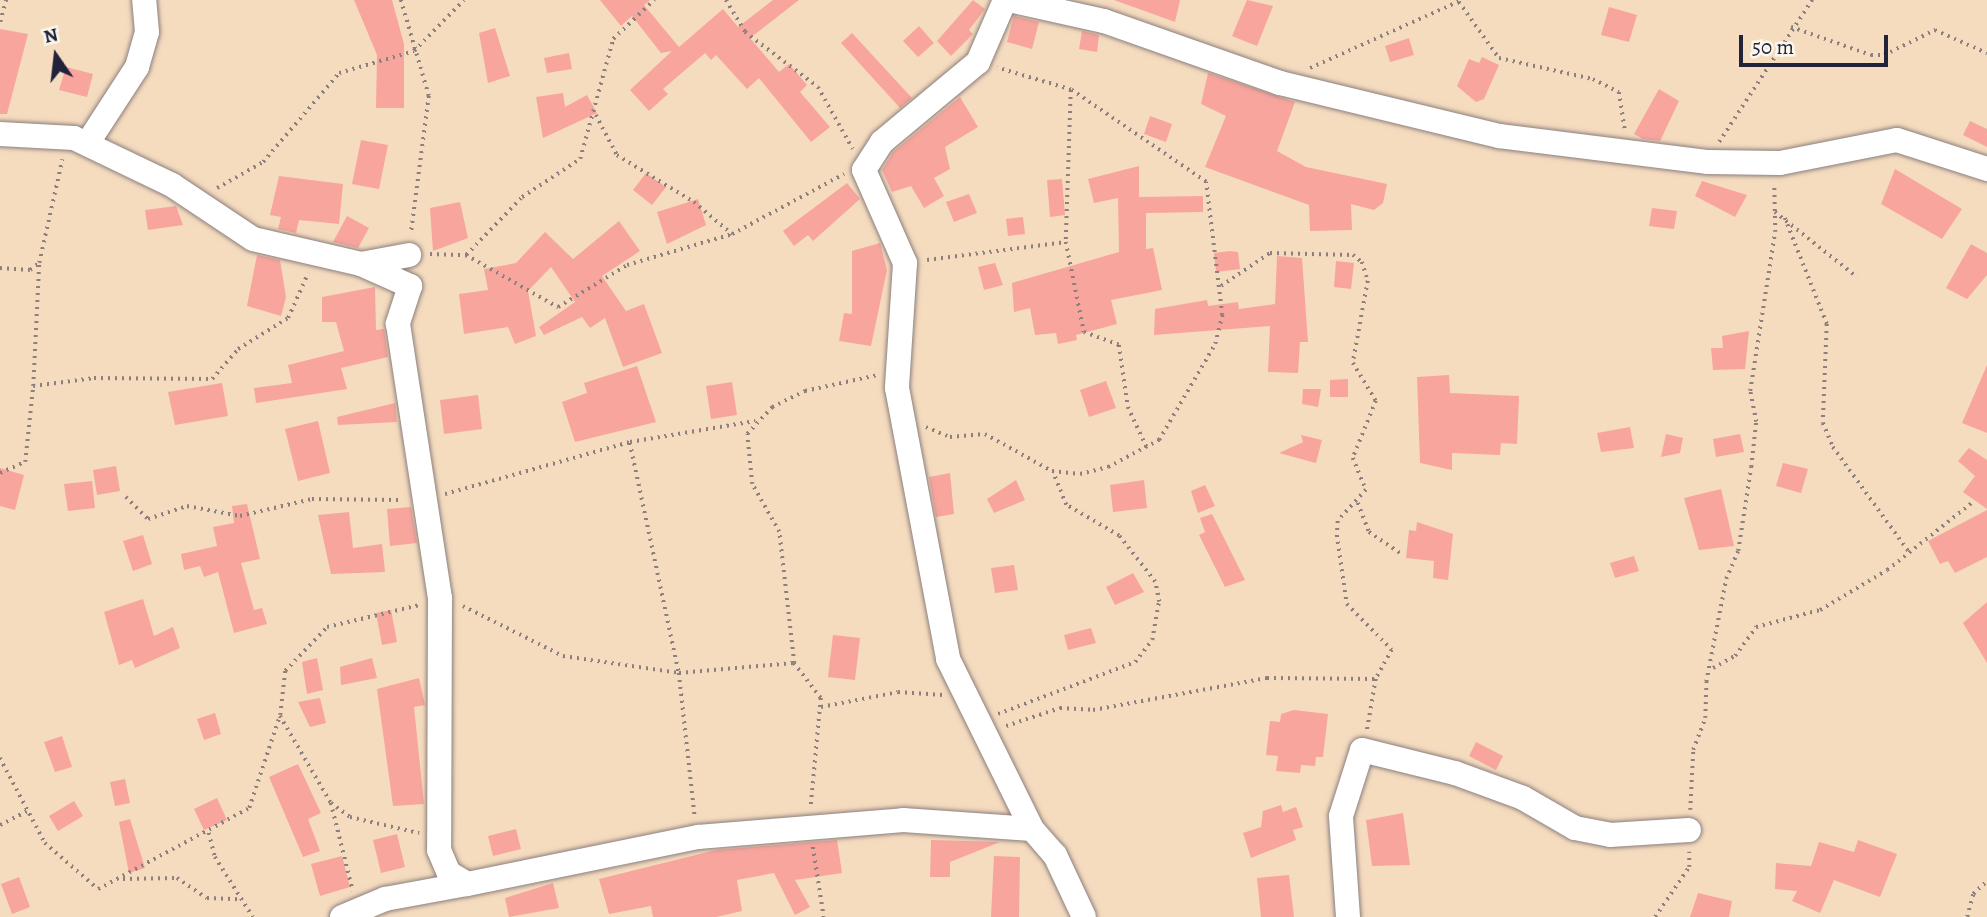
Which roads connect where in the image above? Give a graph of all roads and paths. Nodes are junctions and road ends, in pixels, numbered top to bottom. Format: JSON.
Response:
{"nodes":[{"id":1,"x":6,"y":0,"type":"edge"},
{"id":2,"x":144,"y":0,"type":"edge"},
{"id":3,"x":401,"y":0,"type":"edge"},
{"id":4,"x":464,"y":0,"type":"edge"},
{"id":5,"x":654,"y":0,"type":"edge"},
{"id":6,"x":726,"y":0,"type":"edge"},
{"id":7,"x":1007,"y":0,"type":"edge"},
{"id":8,"x":1812,"y":0,"type":"edge"},
{"id":9,"x":1461,"y":1,"type":"edge"},
{"id":10,"x":0,"y":22,"type":"edge"},
{"id":11,"x":1791,"y":27,"type":"junction"},
{"id":12,"x":414,"y":51,"type":"junction"},
{"id":13,"x":1987,"y":53,"type":"edge"},
{"id":14,"x":978,"y":62,"type":"junction"},
{"id":15,"x":1280,"y":83,"type":"junction"},
{"id":16,"x":1071,"y":90,"type":"junction"},
{"id":17,"x":595,"y":112,"type":"junction"},
{"id":18,"x":0,"y":134,"type":"edge"},
{"id":19,"x":1626,"y":135,"type":"dead end"},
{"id":20,"x":81,"y":141,"type":"junction"},
{"id":21,"x":1708,"y":162,"type":"junction"},
{"id":22,"x":1780,"y":163,"type":"junction"},
{"id":23,"x":861,"y":166,"type":"junction"},
{"id":24,"x":1987,"y":169,"type":"edge"},
{"id":25,"x":194,"y":200,"type":"junction"},
{"id":26,"x":1775,"y":212,"type":"junction"},
{"id":27,"x":1786,"y":218,"type":"junction"},
{"id":28,"x":732,"y":234,"type":"junction"},
{"id":29,"x":1066,"y":242,"type":"junction"},
{"id":30,"x":409,"y":252,"type":"junction"},
{"id":31,"x":315,"y":256,"type":"junction"},
{"id":32,"x":466,"y":256,"type":"junction"},
{"id":33,"x":905,"y":263,"type":"junction"},
{"id":34,"x":39,"y":264,"type":"junction"},
{"id":35,"x":361,"y":264,"type":"junction"},
{"id":36,"x":0,"y":268,"type":"edge"},
{"id":37,"x":1857,"y":277,"type":"dead end"},
{"id":38,"x":1221,"y":286,"type":"junction"},
{"id":39,"x":896,"y":372,"type":"junction"},
{"id":40,"x":33,"y":386,"type":"junction"},
{"id":41,"x":904,"y":418,"type":"junction"},
{"id":42,"x":630,"y":442,"type":"dead end"},
{"id":43,"x":1147,"y":448,"type":"junction"},
{"id":44,"x":1052,"y":471,"type":"junction"},
{"id":45,"x":0,"y":473,"type":"edge"},
{"id":46,"x":1974,"y":501,"type":"dead end"},
{"id":47,"x":1358,"y":503,"type":"junction"},
{"id":48,"x":1909,"y":552,"type":"junction"},
{"id":49,"x":1403,"y":555,"type":"dead end"},
{"id":50,"x":440,"y":598,"type":"junction"},
{"id":51,"x":794,"y":663,"type":"junction"},
{"id":52,"x":1712,"y":668,"type":"junction"},
{"id":53,"x":679,"y":673,"type":"junction"},
{"id":54,"x":1376,"y":679,"type":"junction"},
{"id":55,"x":966,"y":697,"type":"junction"},
{"id":56,"x":821,"y":707,"type":"junction"},
{"id":57,"x":279,"y":715,"type":"junction"},
{"id":58,"x":983,"y":726,"type":"junction"},
{"id":59,"x":1362,"y":750,"type":"junction"},
{"id":60,"x":0,"y":758,"type":"edge"},
{"id":61,"x":331,"y":803,"type":"junction"},
{"id":62,"x":27,"y":811,"type":"junction"},
{"id":63,"x":0,"y":825,"type":"edge"},
{"id":64,"x":810,"y":828,"type":"junction"},
{"id":65,"x":1031,"y":829,"type":"junction"},
{"id":66,"x":1689,"y":830,"type":"junction"},
{"id":67,"x":209,"y":833,"type":"junction"},
{"id":68,"x":698,"y":837,"type":"junction"},
{"id":69,"x":439,"y":850,"type":"junction"},
{"id":70,"x":121,"y":879,"type":"junction"},
{"id":71,"x":1987,"y":881,"type":"edge"},
{"id":72,"x":467,"y":884,"type":"junction"},
{"id":73,"x":240,"y":899,"type":"junction"},
{"id":74,"x":349,"y":913,"type":"edge"},
{"id":75,"x":253,"y":917,"type":"edge"},
{"id":76,"x":824,"y":917,"type":"edge"},
{"id":77,"x":1084,"y":917,"type":"edge"},
{"id":78,"x":1348,"y":917,"type":"edge"},
{"id":79,"x":1655,"y":917,"type":"edge"},
{"id":80,"x":1967,"y":917,"type":"edge"}],
"edges":[{"from":1,"to":10,"type":"path"},
{"from":2,"to":20,"type":"street"},
{"from":3,"to":12,"type":"path"},
{"from":4,"to":12,"type":"path"},
{"from":5,"to":17,"type":"path"},
{"from":6,"to":23,"type":"path"},
{"from":7,"to":14,"type":"street"},
{"from":7,"to":15,"type":"street"},
{"from":8,"to":11,"type":"path"},
{"from":9,"to":15,"type":"path"},
{"from":9,"to":19,"type":"path"},
{"from":11,"to":13,"type":"path"},
{"from":11,"to":21,"type":"path"},
{"from":12,"to":25,"type":"path"},
{"from":12,"to":30,"type":"path"},
{"from":14,"to":16,"type":"path"},
{"from":14,"to":23,"type":"street"},
{"from":15,"to":21,"type":"street"},
{"from":16,"to":29,"type":"path"},
{"from":16,"to":38,"type":"path"},
{"from":17,"to":28,"type":"path"},
{"from":17,"to":32,"type":"path"},
{"from":18,"to":20,"type":"street"},
{"from":20,"to":25,"type":"street"},
{"from":20,"to":34,"type":"path"},
{"from":21,"to":22,"type":"street"},
{"from":22,"to":24,"type":"street"},
{"from":22,"to":26,"type":"path"},
{"from":23,"to":28,"type":"path"},
{"from":23,"to":33,"type":"street"},
{"from":25,"to":31,"type":"street"},
{"from":26,"to":27,"type":"path"},
{"from":26,"to":52,"type":"path"},
{"from":27,"to":37,"type":"path"},
{"from":27,"to":48,"type":"path"},
{"from":28,"to":32,"type":"path"},
{"from":29,"to":33,"type":"path"},
{"from":29,"to":43,"type":"path"},
{"from":30,"to":32,"type":"path"},
{"from":30,"to":35,"type":"street"},
{"from":31,"to":35,"type":"street"},
{"from":31,"to":40,"type":"path"},
{"from":33,"to":39,"type":"street"},
{"from":34,"to":36,"type":"path"},
{"from":34,"to":40,"type":"path"},
{"from":35,"to":50,"type":"street"},
{"from":38,"to":43,"type":"path"},
{"from":38,"to":47,"type":"path"},
{"from":39,"to":41,"type":"street"},
{"from":39,"to":51,"type":"path"},
{"from":40,"to":45,"type":"path"},
{"from":41,"to":44,"type":"path"},
{"from":41,"to":55,"type":"street"},
{"from":42,"to":53,"type":"path"},
{"from":43,"to":44,"type":"path"},
{"from":44,"to":58,"type":"path"},
{"from":46,"to":48,"type":"path"},
{"from":47,"to":49,"type":"path"},
{"from":47,"to":54,"type":"path"},
{"from":48,"to":52,"type":"path"},
{"from":50,"to":53,"type":"path"},
{"from":50,"to":57,"type":"path"},
{"from":50,"to":69,"type":"street"},
{"from":51,"to":53,"type":"path"},
{"from":51,"to":56,"type":"path"},
{"from":52,"to":66,"type":"path"},
{"from":53,"to":68,"type":"path"},
{"from":54,"to":58,"type":"path"},
{"from":54,"to":59,"type":"path"},
{"from":55,"to":56,"type":"path"},
{"from":55,"to":58,"type":"street"},
{"from":56,"to":64,"type":"path"},
{"from":57,"to":61,"type":"path"},
{"from":57,"to":67,"type":"path"},
{"from":58,"to":65,"type":"street"},
{"from":59,"to":66,"type":"street"},
{"from":59,"to":78,"type":"street"},
{"from":60,"to":62,"type":"path"},
{"from":61,"to":69,"type":"path"},
{"from":61,"to":74,"type":"path"},
{"from":62,"to":63,"type":"path"},
{"from":62,"to":70,"type":"path"},
{"from":64,"to":65,"type":"street"},
{"from":64,"to":68,"type":"street"},
{"from":64,"to":76,"type":"path"},
{"from":65,"to":77,"type":"street"},
{"from":66,"to":79,"type":"path"},
{"from":67,"to":70,"type":"path"},
{"from":67,"to":73,"type":"path"},
{"from":68,"to":72,"type":"street"},
{"from":69,"to":72,"type":"street"},
{"from":70,"to":73,"type":"path"},
{"from":71,"to":80,"type":"path"},
{"from":72,"to":74,"type":"street"},
{"from":73,"to":75,"type":"path"}]}
